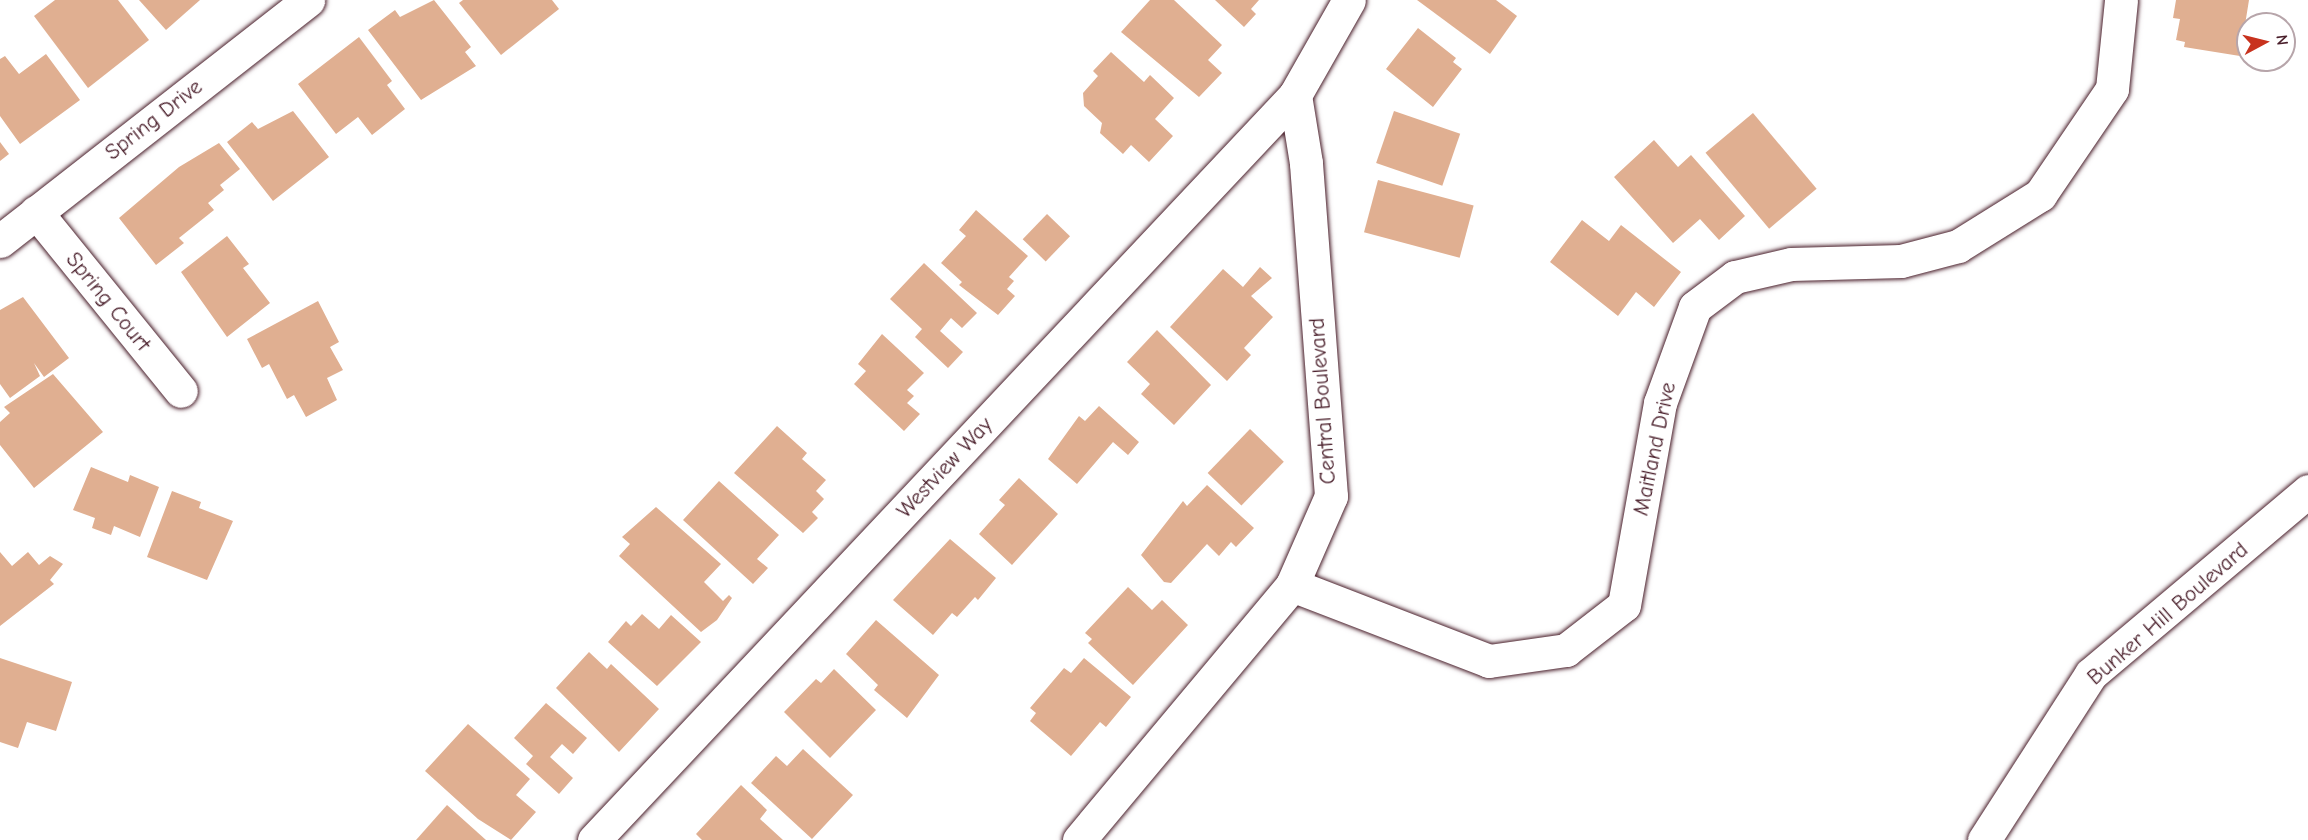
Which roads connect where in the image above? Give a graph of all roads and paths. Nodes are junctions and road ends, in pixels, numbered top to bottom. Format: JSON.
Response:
{"nodes":[{"id":1,"x":308,"y":0,"type":"edge"},
{"id":2,"x":1349,"y":0,"type":"edge"},
{"id":3,"x":2121,"y":0,"type":"edge"},
{"id":4,"x":1295,"y":95,"type":"junction"},
{"id":5,"x":36,"y":212,"type":"junction"},
{"id":6,"x":0,"y":241,"type":"edge"},
{"id":7,"x":181,"y":391,"type":"dead end"},
{"id":8,"x":2308,"y":491,"type":"edge"},
{"id":9,"x":1292,"y":585,"type":"junction"},
{"id":10,"x":594,"y":840,"type":"edge"},
{"id":11,"x":1079,"y":840,"type":"edge"},
{"id":12,"x":1984,"y":840,"type":"edge"}],
"edges":[{"from":1,"to":5,"type":"street","name":"Spring Drive"},
{"from":2,"to":4,"type":"street"},
{"from":3,"to":9,"type":"street","name":"Maitland Drive"},
{"from":4,"to":9,"type":"street","name":"Central Boulevard"},
{"from":4,"to":10,"type":"street","name":"Westview Way"},
{"from":5,"to":6,"type":"street","name":"Spring Drive"},
{"from":5,"to":7,"type":"street","name":"Spring Court"},
{"from":8,"to":12,"type":"street","name":"Bunker Hill Boulevard"},
{"from":9,"to":11,"type":"street","name":"Central Boulevard"}]}
